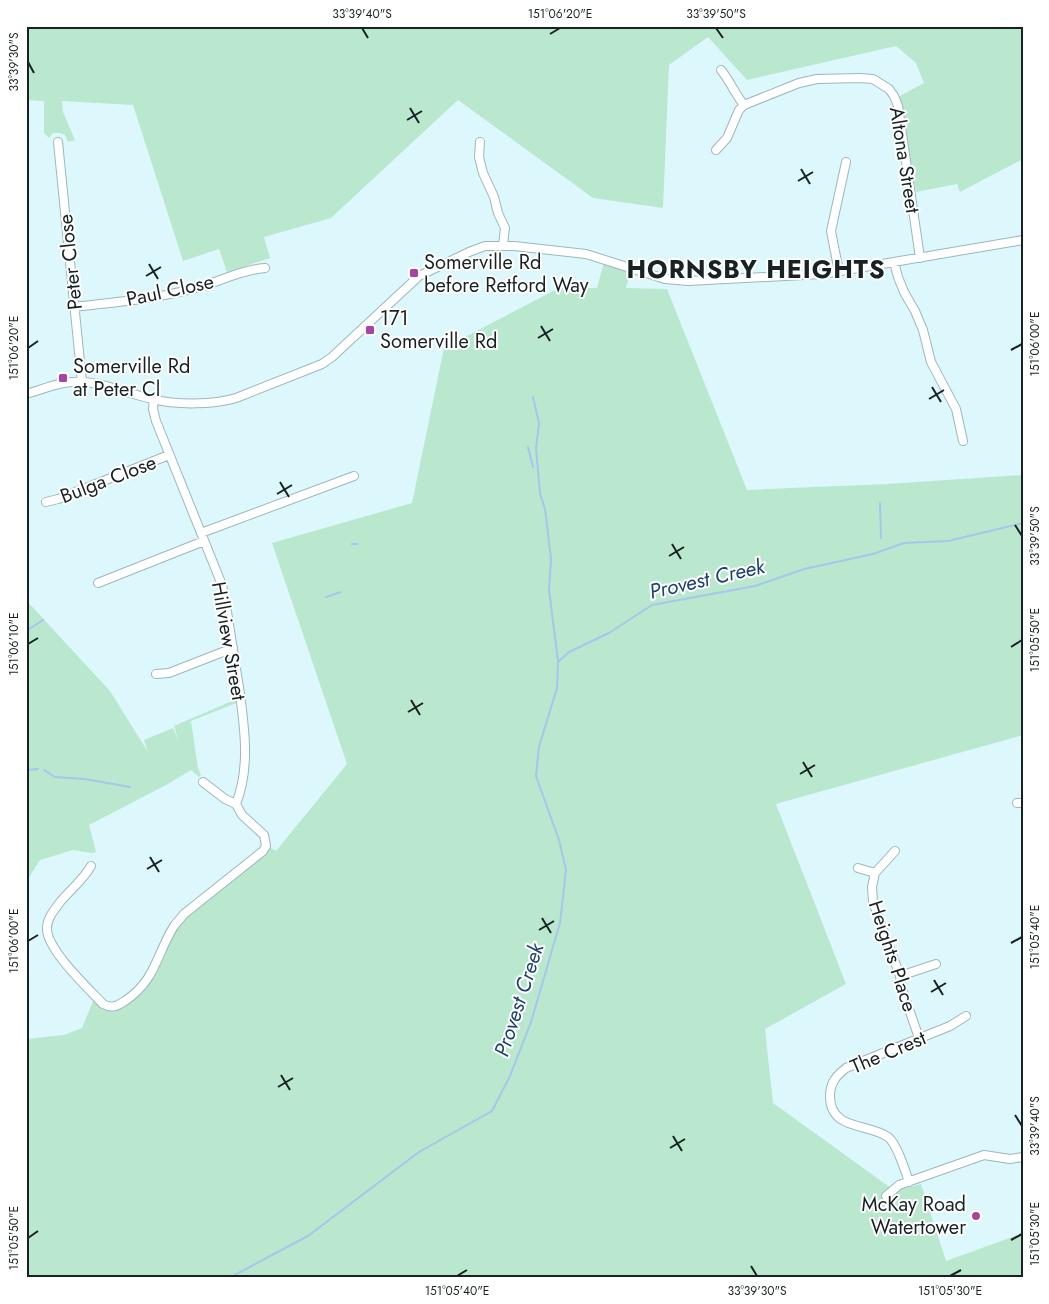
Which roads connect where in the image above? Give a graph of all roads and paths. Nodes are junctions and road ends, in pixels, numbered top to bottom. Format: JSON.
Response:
{"nodes":[{"id":1,"x":721,"y":70,"type":"dead end"},
{"id":2,"x":744,"y":105,"type":"junction"},
{"id":3,"x":58,"y":142,"type":"dead end"},
{"id":4,"x":480,"y":142,"type":"dead end"},
{"id":5,"x":716,"y":150,"type":"dead end"},
{"id":6,"x":846,"y":162,"type":"dead end"},
{"id":7,"x":1023,"y":240,"type":"edge"},
{"id":8,"x":503,"y":245,"type":"junction"},
{"id":9,"x":920,"y":258,"type":"junction"},
{"id":10,"x":894,"y":262,"type":"junction"},
{"id":11,"x":265,"y":268,"type":"dead end"},
{"id":12,"x":839,"y":272,"type":"junction"},
{"id":13,"x":75,"y":307,"type":"junction"},
{"id":14,"x":82,"y":382,"type":"junction"},
{"id":15,"x":26,"y":394,"type":"edge"},
{"id":16,"x":154,"y":400,"type":"junction"},
{"id":17,"x":963,"y":441,"type":"dead end"},
{"id":18,"x":169,"y":455,"type":"junction"},
{"id":19,"x":354,"y":476,"type":"dead end"},
{"id":20,"x":46,"y":502,"type":"dead end"},
{"id":21,"x":202,"y":537,"type":"junction"},
{"id":22,"x":98,"y":583,"type":"dead end"},
{"id":23,"x":233,"y":648,"type":"junction"},
{"id":24,"x":156,"y":674,"type":"dead end"},
{"id":25,"x":203,"y":782,"type":"dead end"},
{"id":26,"x":236,"y":804,"type":"junction"},
{"id":27,"x":895,"y":851,"type":"dead end"},
{"id":28,"x":91,"y":866,"type":"dead end"},
{"id":29,"x":858,"y":868,"type":"dead end"},
{"id":30,"x":875,"y":873,"type":"junction"},
{"id":31,"x":936,"y":964,"type":"dead end"},
{"id":32,"x":900,"y":976,"type":"junction"},
{"id":33,"x":966,"y":1016,"type":"dead end"},
{"id":34,"x":919,"y":1038,"type":"junction"},
{"id":35,"x":1023,"y":1157,"type":"edge"},
{"id":36,"x":909,"y":1182,"type":"junction"},
{"id":37,"x":886,"y":1196,"type":"dead end"}],
"edges":[{"from":1,"to":2,"type":"street"},
{"from":2,"to":5,"type":"street"},
{"from":2,"to":9,"type":"street","name":"Altona Street"},
{"from":3,"to":13,"type":"street","name":"Peter Close"},
{"from":4,"to":8,"type":"street"},
{"from":6,"to":12,"type":"street"},
{"from":7,"to":9,"type":"street"},
{"from":8,"to":12,"type":"street"},
{"from":8,"to":16,"type":"street"},
{"from":9,"to":10,"type":"street"},
{"from":10,"to":12,"type":"street"},
{"from":10,"to":17,"type":"street"},
{"from":11,"to":13,"type":"street","name":"Paul Close"},
{"from":13,"to":14,"type":"street","name":"Peter Close"},
{"from":14,"to":15,"type":"street"},
{"from":14,"to":16,"type":"street"},
{"from":16,"to":18,"type":"street","name":"Hillview Street"},
{"from":18,"to":20,"type":"street","name":"Bulga Close"},
{"from":18,"to":21,"type":"street","name":"Hillview Street"},
{"from":19,"to":21,"type":"street"},
{"from":21,"to":22,"type":"street"},
{"from":21,"to":23,"type":"street","name":"Hillview Street"},
{"from":23,"to":24,"type":"street"},
{"from":23,"to":26,"type":"street","name":"Hillview Street"},
{"from":25,"to":26,"type":"street"},
{"from":26,"to":28,"type":"street"},
{"from":27,"to":30,"type":"street","name":"Heights Place"},
{"from":29,"to":30,"type":"street","name":"Heights Place"},
{"from":30,"to":32,"type":"street","name":"Heights Place"},
{"from":31,"to":32,"type":"street"},
{"from":32,"to":34,"type":"street","name":"Heights Place"},
{"from":33,"to":34,"type":"street","name":"The Crest"},
{"from":34,"to":36,"type":"street","name":"The Crest"},
{"from":35,"to":36,"type":"street"},
{"from":36,"to":37,"type":"street"}]}
